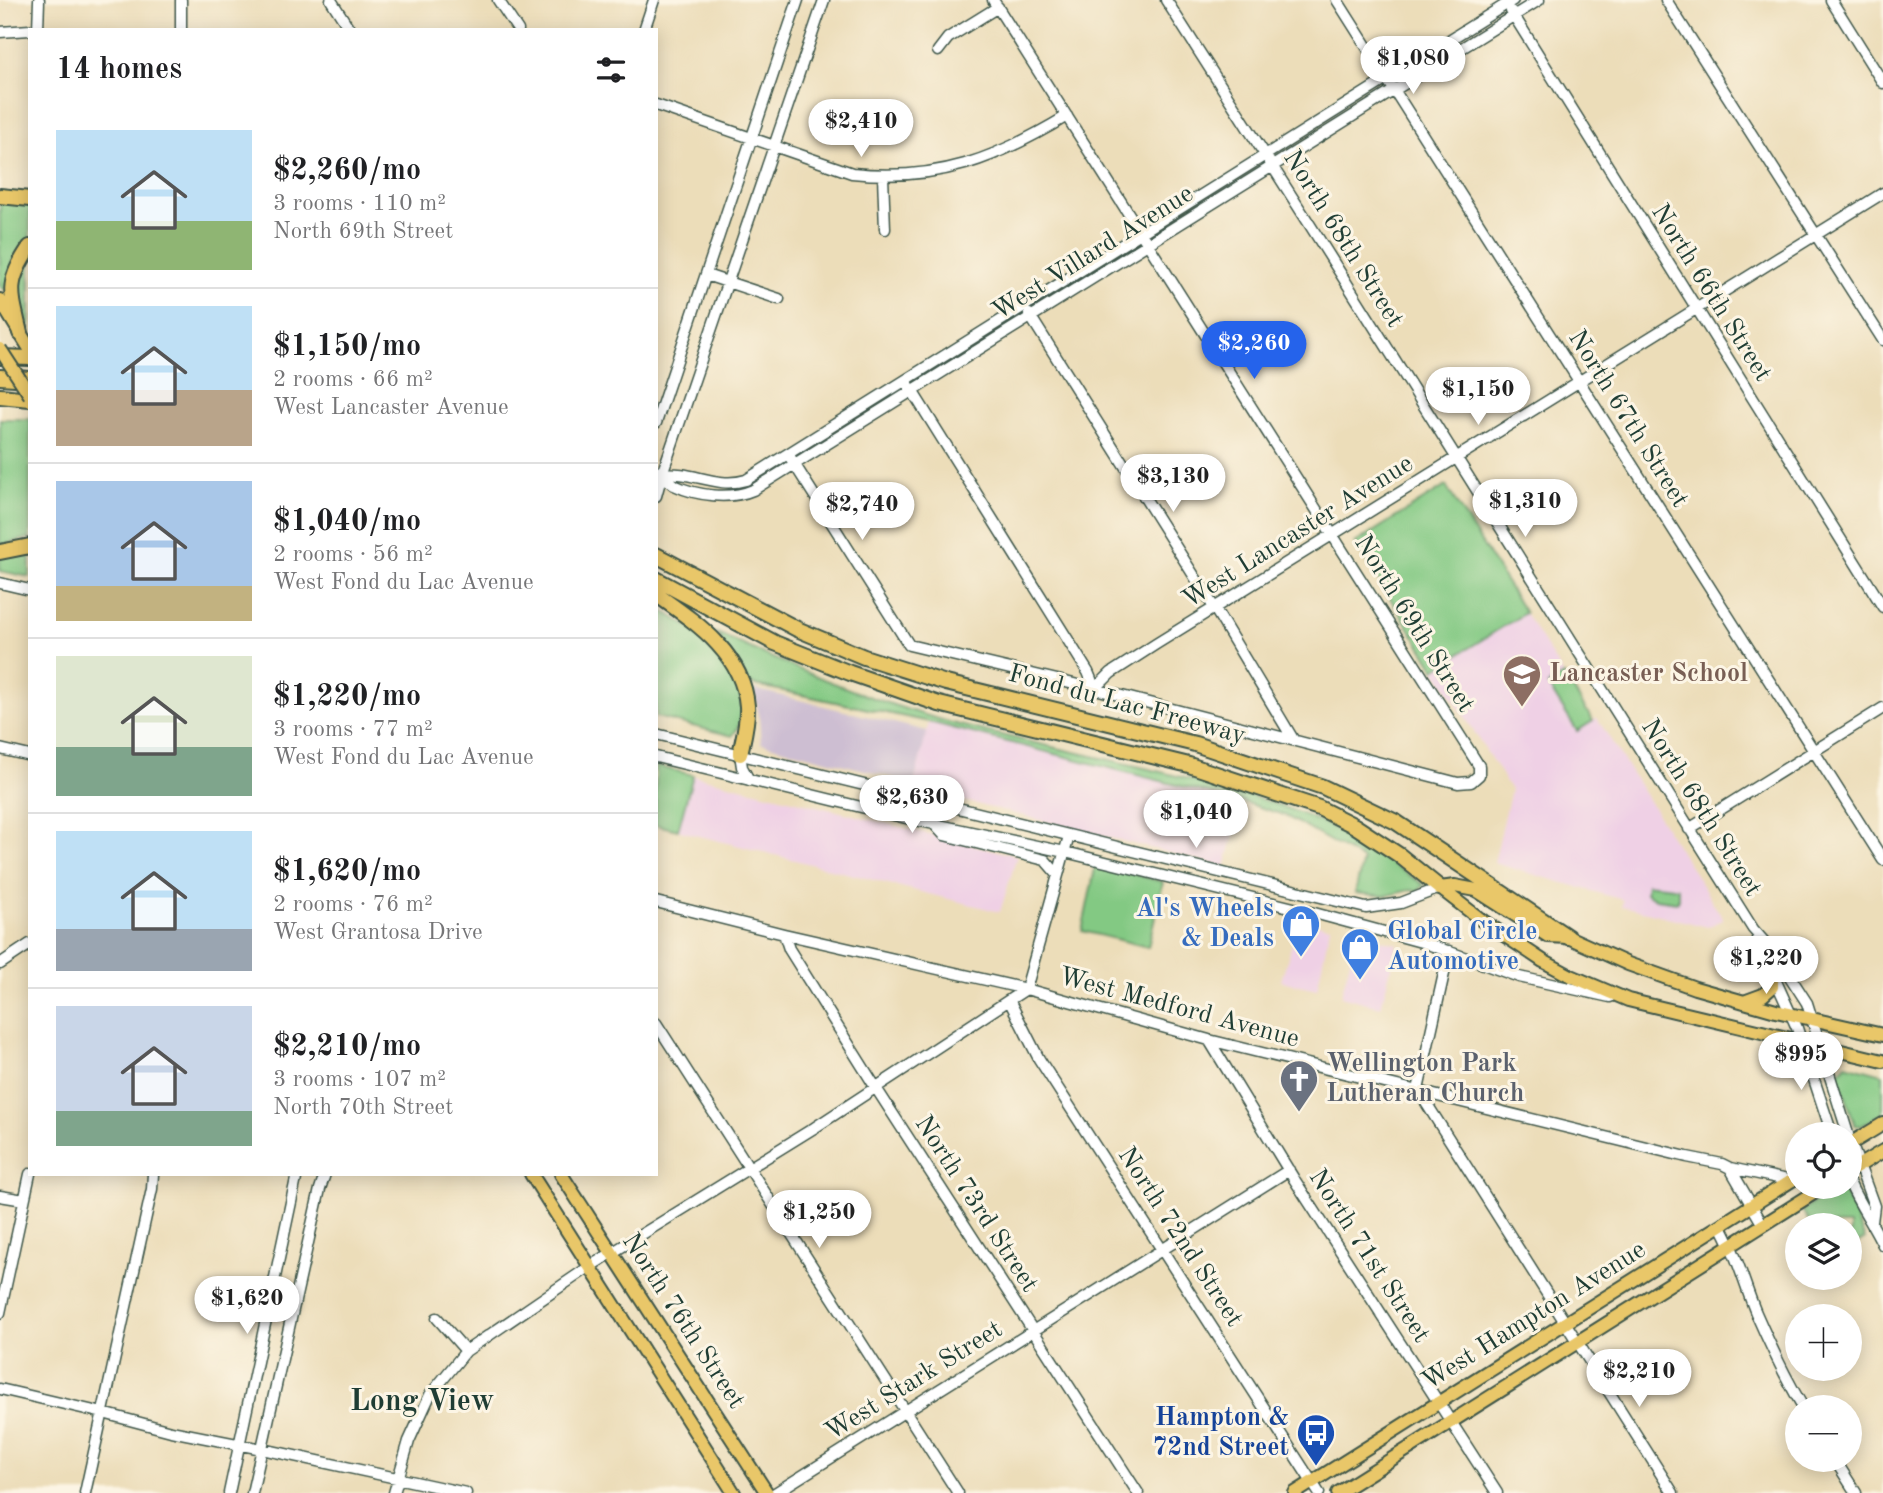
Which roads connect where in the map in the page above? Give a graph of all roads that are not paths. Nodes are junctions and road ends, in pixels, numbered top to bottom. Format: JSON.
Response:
{"nodes":[{"id":1,"x":39,"y":0,"type":"edge"},
{"id":2,"x":181,"y":0,"type":"edge"},
{"id":3,"x":331,"y":0,"type":"edge"},
{"id":4,"x":498,"y":0,"type":"edge"},
{"id":5,"x":654,"y":0,"type":"edge"},
{"id":6,"x":798,"y":0,"type":"edge"},
{"id":7,"x":824,"y":0,"type":"edge"},
{"id":8,"x":1166,"y":0,"type":"edge"},
{"id":9,"x":1337,"y":0,"type":"edge"},
{"id":10,"x":1539,"y":0,"type":"edge"},
{"id":11,"x":1666,"y":0,"type":"edge"},
{"id":12,"x":1831,"y":0,"type":"edge"},
{"id":13,"x":1508,"y":1,"type":"edge"},
{"id":14,"x":995,"y":4,"type":"edge"},
{"id":15,"x":1514,"y":16,"type":"junction"},
{"id":16,"x":38,"y":28,"type":"edge"},
{"id":17,"x":181,"y":28,"type":"edge"},
{"id":18,"x":350,"y":28,"type":"edge"},
{"id":19,"x":517,"y":28,"type":"edge"},
{"id":20,"x":645,"y":28,"type":"edge"},
{"id":21,"x":28,"y":30,"type":"edge"},
{"id":22,"x":0,"y":32,"type":"edge"},
{"id":23,"x":938,"y":51,"type":"dead end"},
{"id":24,"x":1387,"y":79,"type":"junction"},
{"id":25,"x":1883,"y":83,"type":"edge"},
{"id":26,"x":1394,"y":90,"type":"junction"},
{"id":27,"x":658,"y":106,"type":"edge"},
{"id":28,"x":1068,"y":116,"type":"junction"},
{"id":29,"x":752,"y":138,"type":"junction"},
{"id":30,"x":774,"y":145,"type":"junction"},
{"id":31,"x":1269,"y":161,"type":"junction"},
{"id":32,"x":883,"y":176,"type":"junction"},
{"id":33,"x":1883,"y":193,"type":"edge"},
{"id":34,"x":0,"y":196,"type":"edge"},
{"id":35,"x":28,"y":199,"type":"edge"},
{"id":36,"x":885,"y":229,"type":"dead end"},
{"id":37,"x":1816,"y":234,"type":"junction"},
{"id":38,"x":1145,"y":238,"type":"junction"},
{"id":39,"x":28,"y":250,"type":"edge"},
{"id":40,"x":706,"y":275,"type":"junction"},
{"id":41,"x":728,"y":283,"type":"junction"},
{"id":42,"x":779,"y":299,"type":"dead end"},
{"id":43,"x":0,"y":300,"type":"edge"},
{"id":44,"x":1024,"y":307,"type":"junction"},
{"id":45,"x":1696,"y":308,"type":"junction"},
{"id":46,"x":1031,"y":317,"type":"junction"},
{"id":47,"x":20,"y":333,"type":"junction"},
{"id":48,"x":1883,"y":340,"type":"edge"},
{"id":49,"x":28,"y":346,"type":"edge"},
{"id":50,"x":0,"y":349,"type":"edge"},
{"id":51,"x":0,"y":356,"type":"edge"},
{"id":52,"x":28,"y":358,"type":"edge"},
{"id":53,"x":0,"y":377,"type":"edge"},
{"id":54,"x":28,"y":379,"type":"edge"},
{"id":55,"x":1580,"y":381,"type":"junction"},
{"id":56,"x":909,"y":386,"type":"junction"},
{"id":57,"x":28,"y":394,"type":"edge"},
{"id":58,"x":4,"y":397,"type":"edge"},
{"id":59,"x":28,"y":397,"type":"edge"},
{"id":60,"x":658,"y":417,"type":"edge"},
{"id":61,"x":788,"y":454,"type":"junction"},
{"id":62,"x":1457,"y":458,"type":"junction"},
{"id":63,"x":794,"y":464,"type":"junction"},
{"id":64,"x":659,"y":472,"type":"edge"},
{"id":65,"x":1333,"y":536,"type":"junction"},
{"id":66,"x":28,"y":546,"type":"edge"},
{"id":67,"x":0,"y":552,"type":"edge"},
{"id":68,"x":658,"y":556,"type":"edge"},
{"id":69,"x":658,"y":580,"type":"edge"},
{"id":70,"x":0,"y":583,"type":"edge"},
{"id":71,"x":28,"y":590,"type":"edge"},
{"id":72,"x":658,"y":595,"type":"edge"},
{"id":73,"x":1883,"y":607,"type":"edge"},
{"id":74,"x":1214,"y":609,"type":"junction"},
{"id":75,"x":1095,"y":689,"type":"junction"},
{"id":76,"x":1883,"y":708,"type":"edge"},
{"id":77,"x":658,"y":734,"type":"edge"},
{"id":78,"x":1293,"y":739,"type":"junction"},
{"id":79,"x":0,"y":749,"type":"edge"},
{"id":80,"x":1813,"y":752,"type":"junction"},
{"id":81,"x":740,"y":754,"type":"junction"},
{"id":82,"x":28,"y":756,"type":"edge"},
{"id":83,"x":658,"y":757,"type":"edge"},
{"id":84,"x":749,"y":780,"type":"junction"},
{"id":85,"x":934,"y":824,"type":"junction"},
{"id":86,"x":1689,"y":829,"type":"junction"},
{"id":87,"x":1069,"y":836,"type":"junction"},
{"id":88,"x":1065,"y":852,"type":"junction"},
{"id":89,"x":1883,"y":860,"type":"edge"},
{"id":90,"x":1058,"y":875,"type":"junction"},
{"id":91,"x":1440,"y":888,"type":"junction"},
{"id":92,"x":658,"y":902,"type":"edge"},
{"id":93,"x":1753,"y":929,"type":"junction"},
{"id":94,"x":784,"y":934,"type":"junction"},
{"id":95,"x":1568,"y":937,"type":"junction"},
{"id":96,"x":28,"y":945,"type":"edge"},
{"id":97,"x":1449,"y":951,"type":"junction"},
{"id":98,"x":0,"y":964,"type":"edge"},
{"id":99,"x":1768,"y":965,"type":"junction"},
{"id":100,"x":1026,"y":989,"type":"junction"},
{"id":101,"x":1628,"y":1000,"type":"junction"},
{"id":102,"x":1010,"y":1002,"type":"junction"},
{"id":103,"x":1744,"y":1002,"type":"junction"},
{"id":104,"x":1791,"y":1014,"type":"junction"},
{"id":105,"x":1812,"y":1019,"type":"junction"},
{"id":106,"x":658,"y":1026,"type":"edge"},
{"id":107,"x":1883,"y":1035,"type":"edge"},
{"id":108,"x":1209,"y":1040,"type":"junction"},
{"id":109,"x":1801,"y":1040,"type":"junction"},
{"id":110,"x":1820,"y":1045,"type":"junction"},
{"id":111,"x":1883,"y":1061,"type":"edge"},
{"id":112,"x":876,"y":1088,"type":"junction"},
{"id":113,"x":1418,"y":1090,"type":"junction"},
{"id":114,"x":1828,"y":1122,"type":"edge"},
{"id":115,"x":1844,"y":1122,"type":"edge"},
{"id":116,"x":1883,"y":1124,"type":"edge"},
{"id":117,"x":1862,"y":1134,"type":"edge"},
{"id":118,"x":1883,"y":1151,"type":"edge"},
{"id":119,"x":1862,"y":1163,"type":"edge"},
{"id":120,"x":748,"y":1167,"type":"junction"},
{"id":121,"x":1730,"y":1168,"type":"junction"},
{"id":122,"x":1289,"y":1170,"type":"junction"},
{"id":123,"x":30,"y":1176,"type":"edge"},
{"id":124,"x":153,"y":1176,"type":"edge"},
{"id":125,"x":297,"y":1176,"type":"edge"},
{"id":126,"x":324,"y":1176,"type":"edge"},
{"id":127,"x":532,"y":1176,"type":"edge"},
{"id":128,"x":562,"y":1176,"type":"edge"},
{"id":129,"x":1785,"y":1177,"type":"edge"},
{"id":130,"x":1862,"y":1183,"type":"edge"},
{"id":131,"x":1785,"y":1185,"type":"edge"},
{"id":132,"x":0,"y":1196,"type":"edge"},
{"id":133,"x":1804,"y":1199,"type":"edge"},
{"id":134,"x":1857,"y":1199,"type":"edge"},
{"id":135,"x":24,"y":1200,"type":"junction"},
{"id":136,"x":1751,"y":1207,"type":"junction"},
{"id":137,"x":1883,"y":1218,"type":"edge"},
{"id":138,"x":1872,"y":1222,"type":"junction"},
{"id":139,"x":1763,"y":1225,"type":"junction"},
{"id":140,"x":1721,"y":1226,"type":"junction"},
{"id":141,"x":1732,"y":1245,"type":"junction"},
{"id":142,"x":1883,"y":1245,"type":"edge"},
{"id":143,"x":1163,"y":1248,"type":"junction"},
{"id":144,"x":612,"y":1254,"type":"junction"},
{"id":145,"x":589,"y":1267,"type":"junction"},
{"id":146,"x":0,"y":1313,"type":"edge"},
{"id":147,"x":437,"y":1318,"type":"dead end"},
{"id":148,"x":1566,"y":1323,"type":"junction"},
{"id":149,"x":1033,"y":1331,"type":"junction"},
{"id":150,"x":1577,"y":1343,"type":"junction"},
{"id":151,"x":466,"y":1351,"type":"junction"},
{"id":152,"x":0,"y":1389,"type":"edge"},
{"id":153,"x":1796,"y":1395,"type":"edge"},
{"id":154,"x":1438,"y":1402,"type":"junction"},
{"id":155,"x":905,"y":1410,"type":"junction"},
{"id":156,"x":103,"y":1413,"type":"junction"},
{"id":157,"x":1451,"y":1423,"type":"junction"},
{"id":158,"x":240,"y":1445,"type":"junction"},
{"id":159,"x":262,"y":1449,"type":"junction"},
{"id":160,"x":1843,"y":1472,"type":"edge"},
{"id":161,"x":398,"y":1478,"type":"junction"},
{"id":162,"x":1316,"y":1487,"type":"edge"},
{"id":163,"x":85,"y":1493,"type":"edge"},
{"id":164,"x":229,"y":1493,"type":"edge"},
{"id":165,"x":252,"y":1493,"type":"edge"},
{"id":166,"x":394,"y":1493,"type":"edge"},
{"id":167,"x":466,"y":1493,"type":"edge"},
{"id":168,"x":734,"y":1493,"type":"edge"},
{"id":169,"x":767,"y":1493,"type":"edge"},
{"id":170,"x":775,"y":1493,"type":"edge"},
{"id":171,"x":957,"y":1493,"type":"edge"},
{"id":172,"x":1138,"y":1493,"type":"edge"},
{"id":173,"x":1295,"y":1493,"type":"edge"},
{"id":174,"x":1338,"y":1493,"type":"edge"},
{"id":175,"x":1497,"y":1493,"type":"edge"},
{"id":176,"x":1674,"y":1493,"type":"edge"},
{"id":177,"x":1856,"y":1493,"type":"edge"}],
"edges":[{"from":1,"to":16,"type":"street"},
{"from":2,"to":17,"type":"street"},
{"from":3,"to":18,"type":"street"},
{"from":4,"to":19,"type":"street"},
{"from":5,"to":20,"type":"street"},
{"from":6,"to":29,"type":"street"},
{"from":7,"to":30,"type":"street"},
{"from":8,"to":31,"type":"street","name":"North 68th Street"},
{"from":9,"to":24,"type":"street","name":"North 67th Street"},
{"from":10,"to":15,"type":"street","name":"West Villard Avenue"},
{"from":11,"to":37,"type":"street"},
{"from":12,"to":25,"type":"street"},
{"from":13,"to":15,"type":"street","name":"North 66th Street"},
{"from":13,"to":24,"type":"street","name":"West Villard Avenue"},
{"from":14,"to":23,"type":"street"},
{"from":14,"to":28,"type":"street","name":"North 69th Street"},
{"from":15,"to":26,"type":"street","name":"West Villard Avenue"},
{"from":15,"to":45,"type":"street","name":"North 66th Street"},
{"from":21,"to":22,"type":"street"},
{"from":24,"to":26,"type":"street","name":"North 67th Street"},
{"from":24,"to":31,"type":"street","name":"West Villard Avenue"},
{"from":26,"to":31,"type":"street","name":"West Villard Avenue"},
{"from":26,"to":55,"type":"street","name":"North 67th Street"},
{"from":27,"to":29,"type":"street"},
{"from":28,"to":32,"type":"street"},
{"from":28,"to":38,"type":"street","name":"North 69th Street"},
{"from":29,"to":30,"type":"street"},
{"from":29,"to":40,"type":"street"},
{"from":30,"to":32,"type":"street"},
{"from":30,"to":41,"type":"street"},
{"from":31,"to":38,"type":"street","name":"West Villard Avenue"},
{"from":31,"to":62,"type":"street","name":"North 68th Street"},
{"from":32,"to":36,"type":"street"},
{"from":33,"to":37,"type":"street","name":"West Lancaster Avenue"},
{"from":34,"to":35,"type":"highway"},
{"from":37,"to":45,"type":"street","name":"West Lancaster Avenue"},
{"from":37,"to":48,"type":"street"},
{"from":38,"to":44,"type":"street","name":"West Villard Avenue"},
{"from":38,"to":46,"type":"street","name":"West Villard Avenue"},
{"from":38,"to":65,"type":"street","name":"North 69th Street"},
{"from":39,"to":47,"type":"highway"},
{"from":40,"to":41,"type":"street"},
{"from":40,"to":60,"type":"street"},
{"from":41,"to":42,"type":"street"},
{"from":41,"to":64,"type":"street"},
{"from":43,"to":47,"type":"main road"},
{"from":44,"to":46,"type":"street"},
{"from":44,"to":56,"type":"street","name":"West Villard Avenue"},
{"from":45,"to":55,"type":"street","name":"West Lancaster Avenue"},
{"from":45,"to":73,"type":"street","name":"North 66th Street"},
{"from":46,"to":56,"type":"street","name":"West Villard Avenue"},
{"from":46,"to":74,"type":"street"},
{"from":47,"to":49,"type":"main road"},
{"from":50,"to":57,"type":"main road","bridge":true},
{"from":51,"to":52,"type":"highway"},
{"from":53,"to":54,"type":"highway"},
{"from":55,"to":62,"type":"street","name":"West Lancaster Avenue"},
{"from":55,"to":80,"type":"street","name":"North 67th Street"},
{"from":56,"to":61,"type":"street","name":"West Villard Avenue"},
{"from":56,"to":63,"type":"street","name":"West Villard Avenue"},
{"from":56,"to":75,"type":"street"},
{"from":58,"to":59,"type":"highway"},
{"from":61,"to":63,"type":"street"},
{"from":61,"to":64,"type":"street","name":"West Villard Avenue"},
{"from":62,"to":65,"type":"street","name":"West Lancaster Avenue"},
{"from":62,"to":86,"type":"street","name":"North 68th Street"},
{"from":63,"to":64,"type":"street","name":"West Villard Avenue"},
{"from":63,"to":75,"type":"street"},
{"from":65,"to":74,"type":"street","name":"West Lancaster Avenue"},
{"from":65,"to":78,"type":"street","name":"North 69th Street"},
{"from":66,"to":67,"type":"highway"},
{"from":68,"to":95,"type":"highway","name":"Fond du Lac Freeway"},
{"from":69,"to":91,"type":"highway","name":"Fond du Lac Freeway"},
{"from":70,"to":71,"type":"street"},
{"from":72,"to":81,"type":"highway"},
{"from":74,"to":75,"type":"street","name":"West Lancaster Avenue"},
{"from":74,"to":78,"type":"street"},
{"from":75,"to":78,"type":"street"},
{"from":76,"to":80,"type":"street"},
{"from":77,"to":81,"type":"street"},
{"from":79,"to":82,"type":"street"},
{"from":80,"to":86,"type":"street"},
{"from":80,"to":89,"type":"street","name":"North 67th Street"},
{"from":81,"to":84,"type":"street"},
{"from":81,"to":87,"type":"street"},
{"from":83,"to":84,"type":"street"},
{"from":84,"to":85,"type":"street"},
{"from":85,"to":88,"type":"street"},
{"from":85,"to":90,"type":"street"},
{"from":86,"to":93,"type":"street","name":"North 68th Street"},
{"from":87,"to":88,"type":"street"},
{"from":87,"to":91,"type":"street"},
{"from":88,"to":90,"type":"street"},
{"from":88,"to":97,"type":"street"},
{"from":90,"to":100,"type":"street"},
{"from":91,"to":95,"type":"main road"},
{"from":91,"to":101,"type":"main road"},
{"from":92,"to":94,"type":"street","name":"West Medford Avenue"},
{"from":93,"to":99,"type":"street","name":"North 68th Street"},
{"from":93,"to":105,"type":"street","name":"North 68th Street"},
{"from":94,"to":100,"type":"street","name":"West Medford Avenue"},
{"from":94,"to":112,"type":"street","name":"North 73rd Street"},
{"from":95,"to":103,"type":"main road"},
{"from":96,"to":98,"type":"street"},
{"from":97,"to":101,"type":"street"},
{"from":97,"to":113,"type":"street"},
{"from":99,"to":103,"type":"main road"},
{"from":99,"to":104,"type":"street","name":"North 68th Street"},
{"from":100,"to":102,"type":"street"},
{"from":100,"to":108,"type":"street","name":"West Medford Avenue"},
{"from":101,"to":109,"type":"main road"},
{"from":102,"to":112,"type":"street"},
{"from":102,"to":143,"type":"street","name":"North 72nd Street"},
{"from":103,"to":104,"type":"main road"},
{"from":104,"to":105,"type":"main road"},
{"from":104,"to":109,"type":"street","name":"North 68th Street"},
{"from":105,"to":107,"type":"main road"},
{"from":105,"to":110,"type":"street","name":"North 68th Street"},
{"from":106,"to":120,"type":"street"},
{"from":108,"to":113,"type":"street","name":"West Medford Avenue"},
{"from":108,"to":122,"type":"street","name":"North 71st Street"},
{"from":109,"to":110,"type":"main road"},
{"from":109,"to":114,"type":"street","name":"North 68th Street"},
{"from":110,"to":111,"type":"main road"},
{"from":110,"to":115,"type":"street","name":"North 68th Street"},
{"from":112,"to":120,"type":"street"},
{"from":112,"to":149,"type":"street","name":"North 73rd Street"},
{"from":113,"to":121,"type":"street","name":"West Medford Avenue"},
{"from":113,"to":148,"type":"street"},
{"from":116,"to":117,"type":"main road"},
{"from":118,"to":119,"type":"main road"},
{"from":120,"to":144,"type":"street"},
{"from":120,"to":155,"type":"street"},
{"from":121,"to":129,"type":"street","name":"West Medford Avenue"},
{"from":121,"to":136,"type":"street"},
{"from":122,"to":143,"type":"street","name":"West Stark Street"},
{"from":122,"to":154,"type":"street","name":"North 71st Street"},
{"from":123,"to":135,"type":"street"},
{"from":124,"to":156,"type":"street"},
{"from":125,"to":158,"type":"street"},
{"from":126,"to":159,"type":"street"},
{"from":127,"to":145,"type":"main road","name":"North 76th Street"},
{"from":128,"to":144,"type":"main road","name":"North 76th Street"},
{"from":130,"to":138,"type":"street","name":"North 68th Street"},
{"from":131,"to":136,"type":"main road","name":"West Hampton Avenue"},
{"from":132,"to":135,"type":"street"},
{"from":133,"to":139,"type":"main road","name":"West Hampton Avenue"},
{"from":134,"to":138,"type":"street","name":"North 68th Street"},
{"from":135,"to":146,"type":"street"},
{"from":136,"to":139,"type":"street"},
{"from":136,"to":140,"type":"main road","name":"West Hampton Avenue"},
{"from":137,"to":138,"type":"street"},
{"from":138,"to":142,"type":"street","name":"North 68th Street"},
{"from":139,"to":141,"type":"main road","name":"West Hampton Avenue"},
{"from":140,"to":141,"type":"street"},
{"from":140,"to":148,"type":"main road","name":"West Hampton Avenue"},
{"from":141,"to":150,"type":"main road","name":"West Hampton Avenue"},
{"from":141,"to":153,"type":"street"},
{"from":143,"to":149,"type":"street","name":"West Stark Street"},
{"from":143,"to":162,"type":"street","name":"North 72nd Street"},
{"from":144,"to":145,"type":"street"},
{"from":144,"to":169,"type":"main road","name":"North 76th Street"},
{"from":145,"to":151,"type":"street"},
{"from":145,"to":168,"type":"main road","name":"North 76th Street"},
{"from":147,"to":151,"type":"street"},
{"from":148,"to":150,"type":"street"},
{"from":148,"to":154,"type":"main road","name":"West Hampton Avenue"},
{"from":149,"to":155,"type":"street","name":"West Stark Street"},
{"from":149,"to":172,"type":"street","name":"North 73rd Street"},
{"from":150,"to":157,"type":"main road","name":"West Hampton Avenue"},
{"from":150,"to":176,"type":"street"},
{"from":151,"to":161,"type":"street"},
{"from":152,"to":156,"type":"street"},
{"from":154,"to":157,"type":"street","name":"North 71st Street"},
{"from":154,"to":162,"type":"main road","name":"West Hampton Avenue"},
{"from":155,"to":170,"type":"street","name":"West Stark Street"},
{"from":155,"to":171,"type":"street"},
{"from":156,"to":158,"type":"street"},
{"from":156,"to":163,"type":"street"},
{"from":157,"to":174,"type":"main road","name":"West Hampton Avenue"},
{"from":157,"to":175,"type":"street","name":"North 71st Street"},
{"from":158,"to":159,"type":"street"},
{"from":158,"to":164,"type":"street"},
{"from":159,"to":161,"type":"street"},
{"from":159,"to":165,"type":"street"},
{"from":160,"to":177,"type":"street"},
{"from":161,"to":166,"type":"street"},
{"from":161,"to":167,"type":"street"},
{"from":162,"to":173,"type":"main road","name":"West Hampton Avenue"}]}
